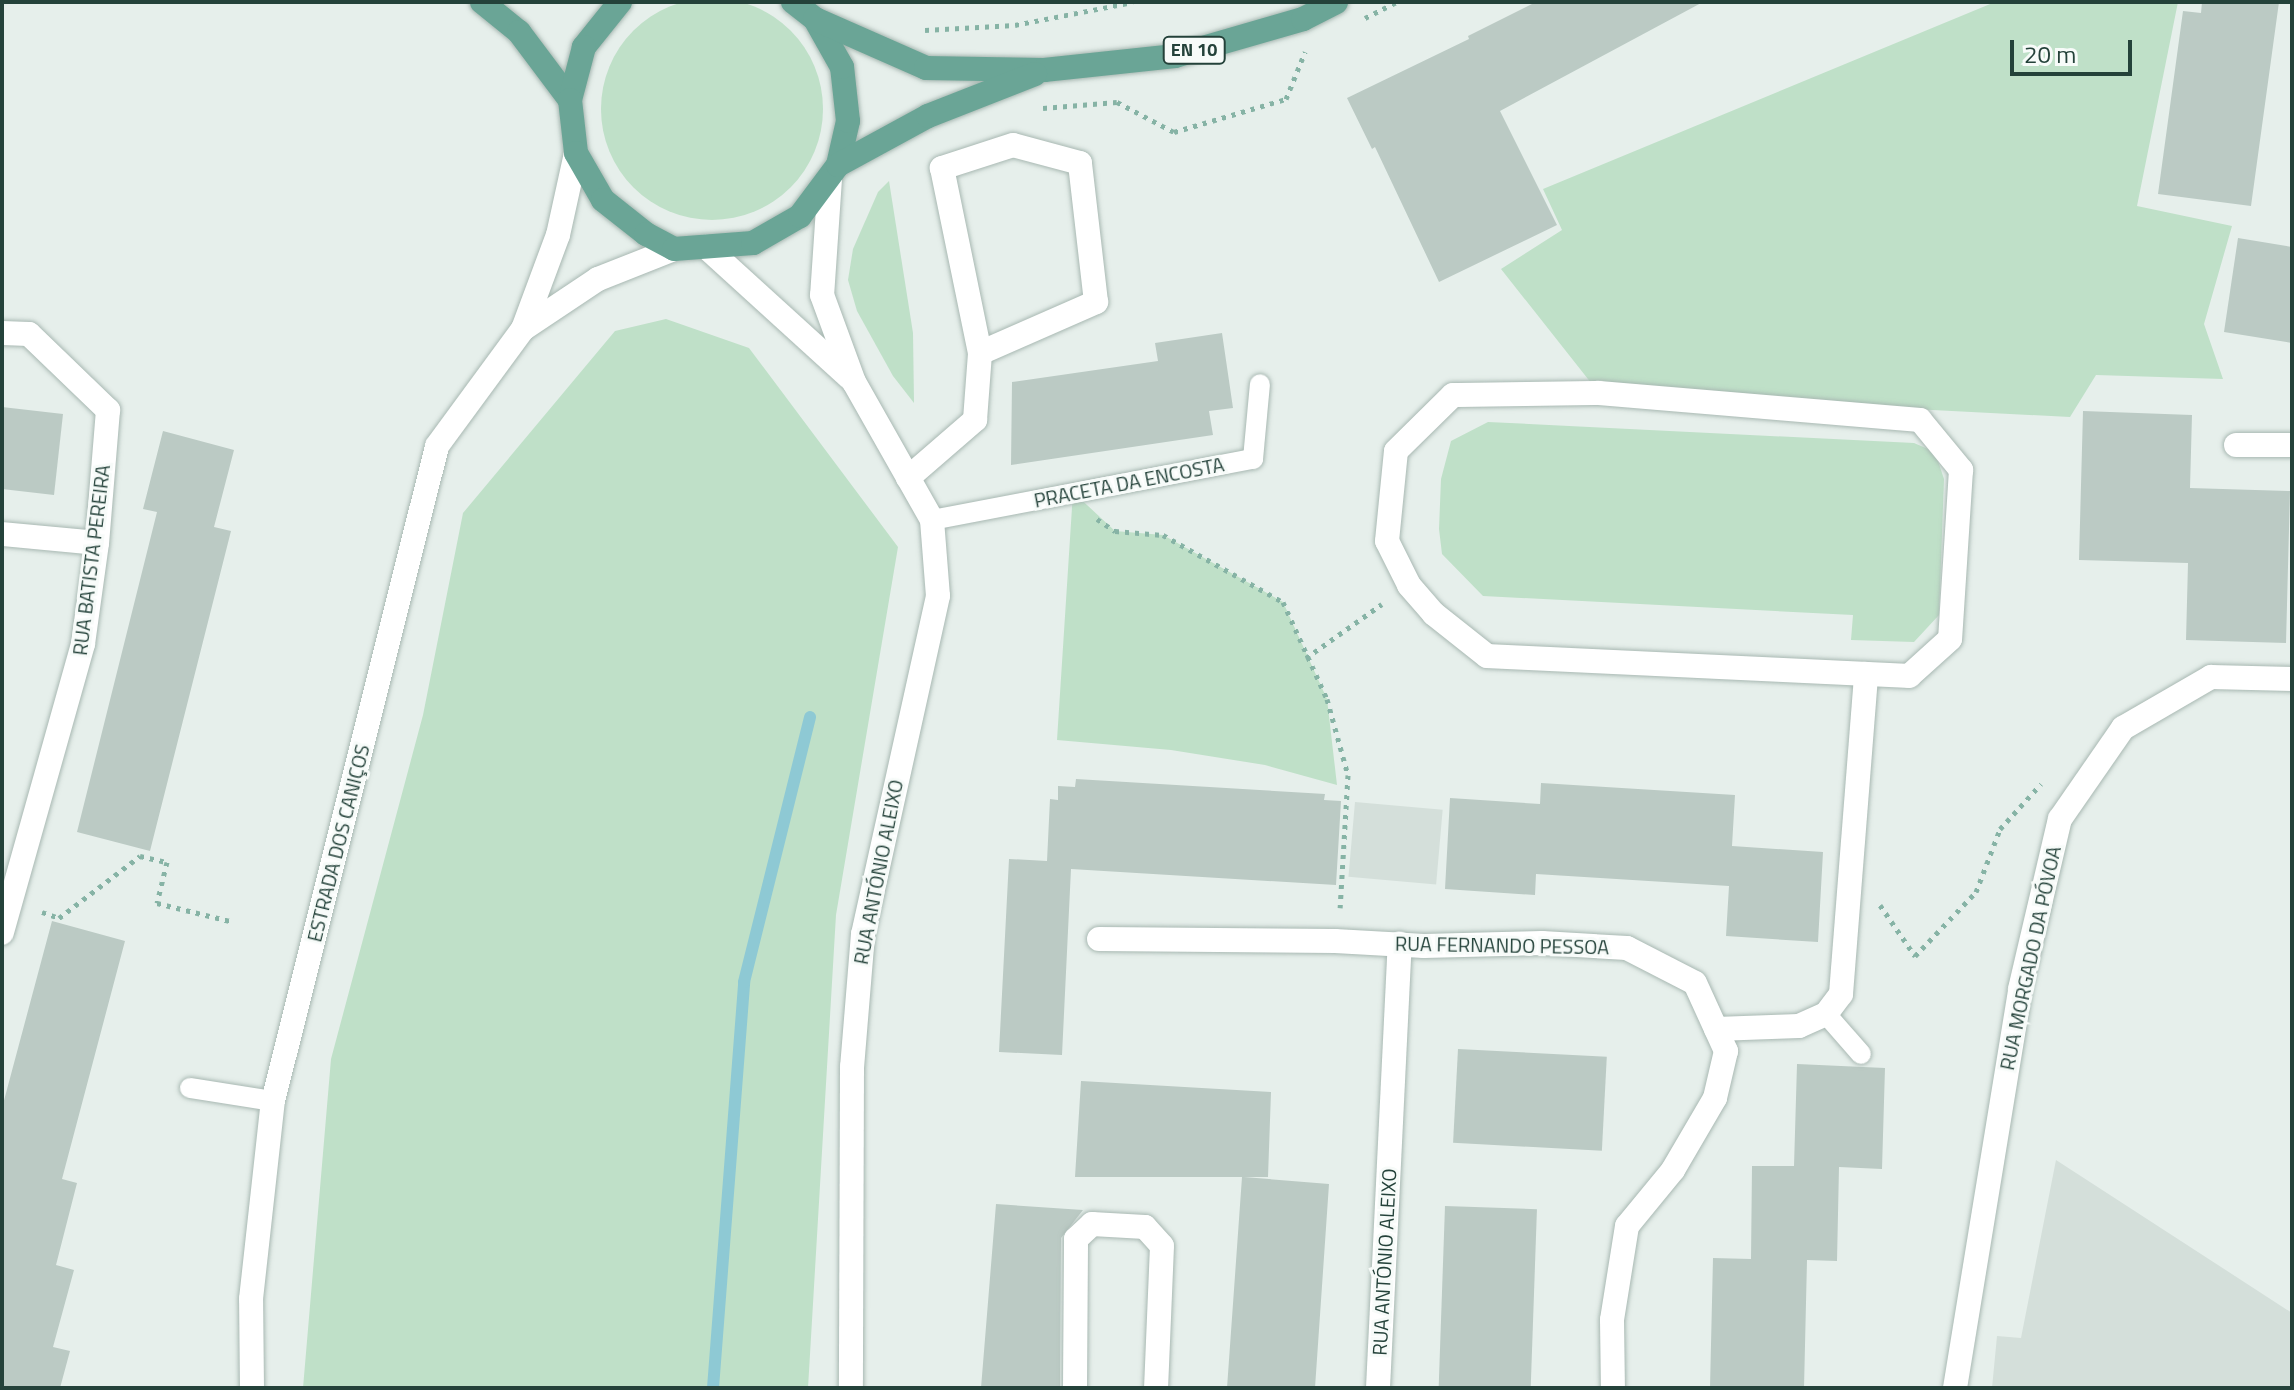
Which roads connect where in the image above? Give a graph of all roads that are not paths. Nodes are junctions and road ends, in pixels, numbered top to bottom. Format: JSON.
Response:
{"nodes":[{"id":1,"x":482,"y":2,"type":"edge"},
{"id":2,"x":590,"y":2,"type":"edge"},
{"id":3,"x":793,"y":2,"type":"edge"},
{"id":4,"x":1336,"y":2,"type":"edge"},
{"id":5,"x":619,"y":3,"type":"edge"},
{"id":6,"x":815,"y":19,"type":"junction"},
{"id":7,"x":1044,"y":70,"type":"junction"},
{"id":8,"x":570,"y":100,"type":"junction"},
{"id":9,"x":576,"y":153,"type":"junction"},
{"id":10,"x":834,"y":172,"type":"junction"},
{"id":11,"x":706,"y":247,"type":"junction"},
{"id":12,"x":674,"y":249,"type":"junction"},
{"id":13,"x":523,"y":329,"type":"junction"},
{"id":14,"x":2,"y":333,"type":"edge"},
{"id":15,"x":980,"y":353,"type":"junction"},
{"id":16,"x":854,"y":382,"type":"junction"},
{"id":17,"x":1260,"y":384,"type":"dead end"},
{"id":18,"x":2236,"y":445,"type":"dead end"},
{"id":19,"x":2292,"y":445,"type":"edge"},
{"id":20,"x":908,"y":478,"type":"junction"},
{"id":21,"x":932,"y":520,"type":"junction"},
{"id":22,"x":2,"y":534,"type":"edge"},
{"id":23,"x":97,"y":543,"type":"junction"},
{"id":24,"x":1866,"y":674,"type":"junction"},
{"id":25,"x":2292,"y":679,"type":"edge"},
{"id":26,"x":2,"y":933,"type":"edge"},
{"id":27,"x":1099,"y":939,"type":"dead end"},
{"id":28,"x":1400,"y":944,"type":"junction"},
{"id":29,"x":1826,"y":1014,"type":"junction"},
{"id":30,"x":1716,"y":1029,"type":"junction"},
{"id":31,"x":1861,"y":1054,"type":"dead end"},
{"id":32,"x":190,"y":1088,"type":"dead end"},
{"id":33,"x":273,"y":1101,"type":"junction"},
{"id":34,"x":252,"y":1388,"type":"edge"},
{"id":35,"x":851,"y":1388,"type":"edge"},
{"id":36,"x":1075,"y":1388,"type":"edge"},
{"id":37,"x":1156,"y":1388,"type":"edge"},
{"id":38,"x":1378,"y":1388,"type":"edge"},
{"id":39,"x":1613,"y":1388,"type":"edge"},
{"id":40,"x":1955,"y":1388,"type":"edge"}],
"edges":[{"from":1,"to":8,"type":"main road"},
{"from":2,"to":5,"type":"main road"},
{"from":3,"to":6,"type":"main road"},
{"from":4,"to":7,"type":"main road","number":"EN 10"},
{"from":5,"to":8,"type":"main road"},
{"from":6,"to":7,"type":"main road"},
{"from":6,"to":10,"type":"main road"},
{"from":7,"to":10,"type":"main road"},
{"from":8,"to":9,"type":"main road"},
{"from":9,"to":12,"type":"main road"},
{"from":9,"to":13,"type":"street","name":"ESTRADA DOS CANIÇOS"},
{"from":10,"to":11,"type":"main road"},
{"from":10,"to":16,"type":"street","name":"RUA ANTÓNIO ALEIXO"},
{"from":11,"to":12,"type":"main road"},
{"from":11,"to":16,"type":"street","name":"RUA ANTÓNIO ALEIXO"},
{"from":12,"to":13,"type":"street","name":"ESTRADA DOS CANIÇOS"},
{"from":13,"to":33,"type":"street","name":"ESTRADA DOS CANIÇOS"},
{"from":14,"to":23,"type":"street","name":"RUA BATISTA PEREIRA"},
{"from":15,"to":15,"type":"street"},
{"from":15,"to":20,"type":"street"},
{"from":16,"to":20,"type":"street","name":"RUA ANTÓNIO ALEIXO"},
{"from":17,"to":21,"type":"lane","name":"PRACETA DA ENCOSTA"},
{"from":18,"to":19,"type":"street"},
{"from":20,"to":21,"type":"street","name":"RUA ANTÓNIO ALEIXO"},
{"from":21,"to":35,"type":"street","name":"RUA ANTÓNIO ALEIXO"},
{"from":22,"to":23,"type":"street"},
{"from":23,"to":26,"type":"street","name":"RUA BATISTA PEREIRA"},
{"from":24,"to":24,"type":"street"},
{"from":24,"to":29,"type":"street"},
{"from":25,"to":40,"type":"street","name":"RUA MORGADO DA PÓVOA"},
{"from":27,"to":28,"type":"street","name":"RUA FERNANDO PESSOA"},
{"from":28,"to":30,"type":"street","name":"RUA FERNANDO PESSOA"},
{"from":28,"to":38,"type":"street","name":"RUA ANTÓNIO ALEIXO"},
{"from":29,"to":30,"type":"street"},
{"from":29,"to":31,"type":"lane"},
{"from":30,"to":39,"type":"street","name":"RUA FERNANDO PESSOA"},
{"from":32,"to":33,"type":"lane"},
{"from":33,"to":34,"type":"street","name":"ESTRADA DOS CANIÇOS"},
{"from":36,"to":37,"type":"street"}]}
